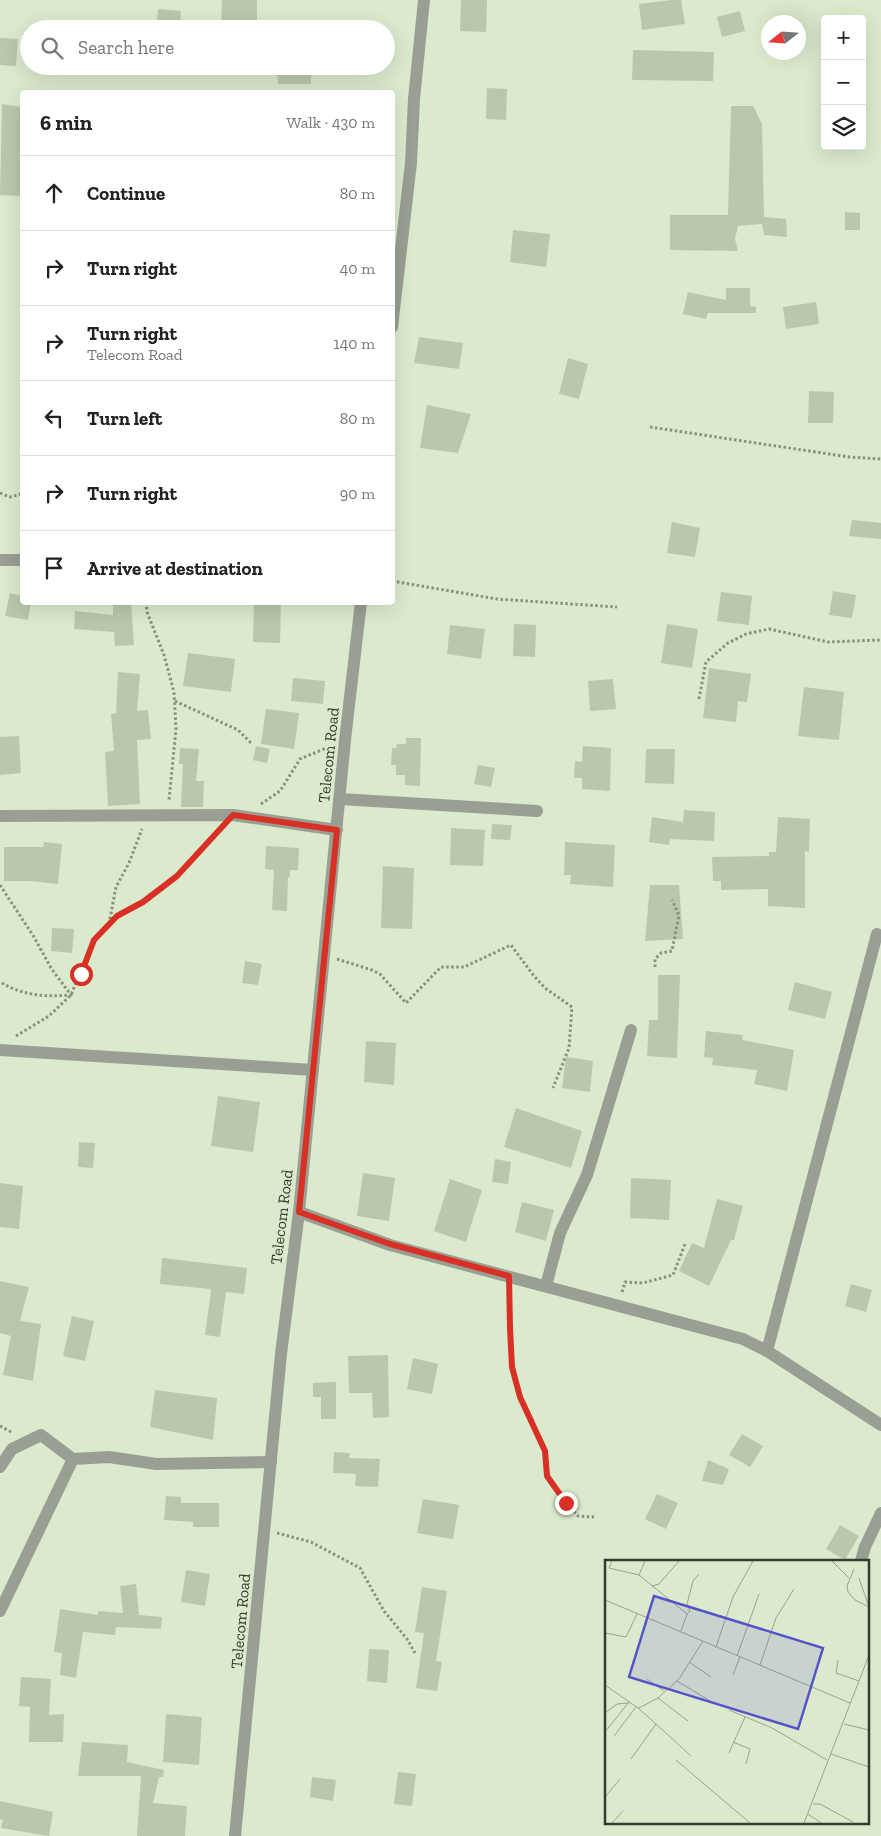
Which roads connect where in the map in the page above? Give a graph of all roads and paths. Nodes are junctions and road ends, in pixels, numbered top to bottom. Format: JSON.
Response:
{"nodes":[{"id":1,"x":424,"y":0,"type":"edge"},
{"id":2,"x":395,"y":301,"type":"edge"},
{"id":3,"x":650,"y":427,"type":"dead end"},
{"id":4,"x":881,"y":458,"type":"edge"},
{"id":5,"x":0,"y":493,"type":"edge"},
{"id":6,"x":20,"y":494,"type":"edge"},
{"id":7,"x":0,"y":560,"type":"edge"},
{"id":8,"x":20,"y":560,"type":"edge"},
{"id":9,"x":395,"y":582,"type":"edge"},
{"id":10,"x":146,"y":605,"type":"edge"},
{"id":11,"x":361,"y":605,"type":"edge"},
{"id":12,"x":617,"y":607,"type":"dead end"},
{"id":13,"x":881,"y":640,"type":"edge"},
{"id":14,"x":699,"y":698,"type":"dead end"},
{"id":15,"x":174,"y":701,"type":"junction"},
{"id":16,"x":345,"y":740,"type":"junction"},
{"id":17,"x":252,"y":744,"type":"dead end"},
{"id":18,"x":340,"y":799,"type":"junction"},
{"id":19,"x":537,"y":812,"type":"dead end"},
{"id":20,"x":145,"y":815,"type":"junction"},
{"id":21,"x":233,"y":815,"type":"junction"},
{"id":22,"x":0,"y":816,"type":"edge"},
{"id":23,"x":168,"y":816,"type":"junction"},
{"id":24,"x":337,"y":830,"type":"junction"},
{"id":25,"x":0,"y":885,"type":"edge"},
{"id":26,"x":672,"y":900,"type":"dead end"},
{"id":27,"x":108,"y":925,"type":"junction"},
{"id":28,"x":877,"y":934,"type":"dead end"},
{"id":29,"x":325,"y":955,"type":"junction"},
{"id":30,"x":655,"y":968,"type":"dead end"},
{"id":31,"x":0,"y":982,"type":"edge"},
{"id":32,"x":71,"y":996,"type":"junction"},
{"id":33,"x":631,"y":1030,"type":"dead end"},
{"id":34,"x":13,"y":1038,"type":"dead end"},
{"id":35,"x":0,"y":1050,"type":"edge"},
{"id":36,"x":313,"y":1070,"type":"junction"},
{"id":37,"x":553,"y":1088,"type":"dead end"},
{"id":38,"x":299,"y":1212,"type":"junction"},
{"id":39,"x":685,"y":1244,"type":"dead end"},
{"id":40,"x":509,"y":1276,"type":"junction"},
{"id":41,"x":546,"y":1286,"type":"junction"},
{"id":42,"x":619,"y":1305,"type":"junction"},
{"id":43,"x":767,"y":1351,"type":"junction"},
{"id":44,"x":881,"y":1425,"type":"edge"},
{"id":45,"x":73,"y":1460,"type":"junction"},
{"id":46,"x":271,"y":1462,"type":"junction"},
{"id":47,"x":0,"y":1468,"type":"edge"},
{"id":48,"x":881,"y":1513,"type":"edge"},
{"id":49,"x":594,"y":1518,"type":"dead end"},
{"id":50,"x":265,"y":1530,"type":"junction"},
{"id":51,"x":861,"y":1560,"type":"edge"},
{"id":52,"x":0,"y":1611,"type":"edge"},
{"id":53,"x":415,"y":1653,"type":"dead end"},
{"id":54,"x":235,"y":1836,"type":"edge"}],
"edges":[{"from":1,"to":2,"type":"street"},
{"from":3,"to":4,"type":"path"},
{"from":5,"to":6,"type":"path"},
{"from":7,"to":8,"type":"street"},
{"from":9,"to":12,"type":"path"},
{"from":10,"to":15,"type":"path"},
{"from":11,"to":16,"type":"street","name":"Telecom Road"},
{"from":13,"to":14,"type":"path"},
{"from":15,"to":17,"type":"path"},
{"from":15,"to":23,"type":"path"},
{"from":16,"to":18,"type":"street","name":"Telecom Road"},
{"from":16,"to":21,"type":"path"},
{"from":18,"to":19,"type":"street"},
{"from":18,"to":24,"type":"street","name":"Telecom Road"},
{"from":20,"to":22,"type":"street"},
{"from":20,"to":23,"type":"street"},
{"from":20,"to":27,"type":"path"},
{"from":21,"to":23,"type":"street"},
{"from":21,"to":24,"type":"street"},
{"from":21,"to":27,"type":"path"},
{"from":24,"to":29,"type":"street","name":"Telecom Road"},
{"from":25,"to":32,"type":"path"},
{"from":26,"to":30,"type":"path"},
{"from":27,"to":32,"type":"path"},
{"from":28,"to":43,"type":"street"},
{"from":29,"to":36,"type":"street","name":"Telecom Road"},
{"from":29,"to":37,"type":"path"},
{"from":31,"to":32,"type":"path"},
{"from":32,"to":34,"type":"path"},
{"from":33,"to":41,"type":"street"},
{"from":35,"to":36,"type":"street"},
{"from":36,"to":38,"type":"street","name":"Telecom Road"},
{"from":38,"to":40,"type":"street"},
{"from":38,"to":46,"type":"street","name":"Telecom Road"},
{"from":39,"to":42,"type":"path"},
{"from":40,"to":41,"type":"street"},
{"from":40,"to":49,"type":"path"},
{"from":41,"to":42,"type":"street"},
{"from":42,"to":43,"type":"street"},
{"from":43,"to":44,"type":"street"},
{"from":45,"to":46,"type":"street"},
{"from":45,"to":47,"type":"street"},
{"from":45,"to":52,"type":"street"},
{"from":46,"to":50,"type":"street","name":"Telecom Road"},
{"from":48,"to":51,"type":"street"},
{"from":50,"to":53,"type":"path"},
{"from":50,"to":54,"type":"street","name":"Telecom Road"}]}
